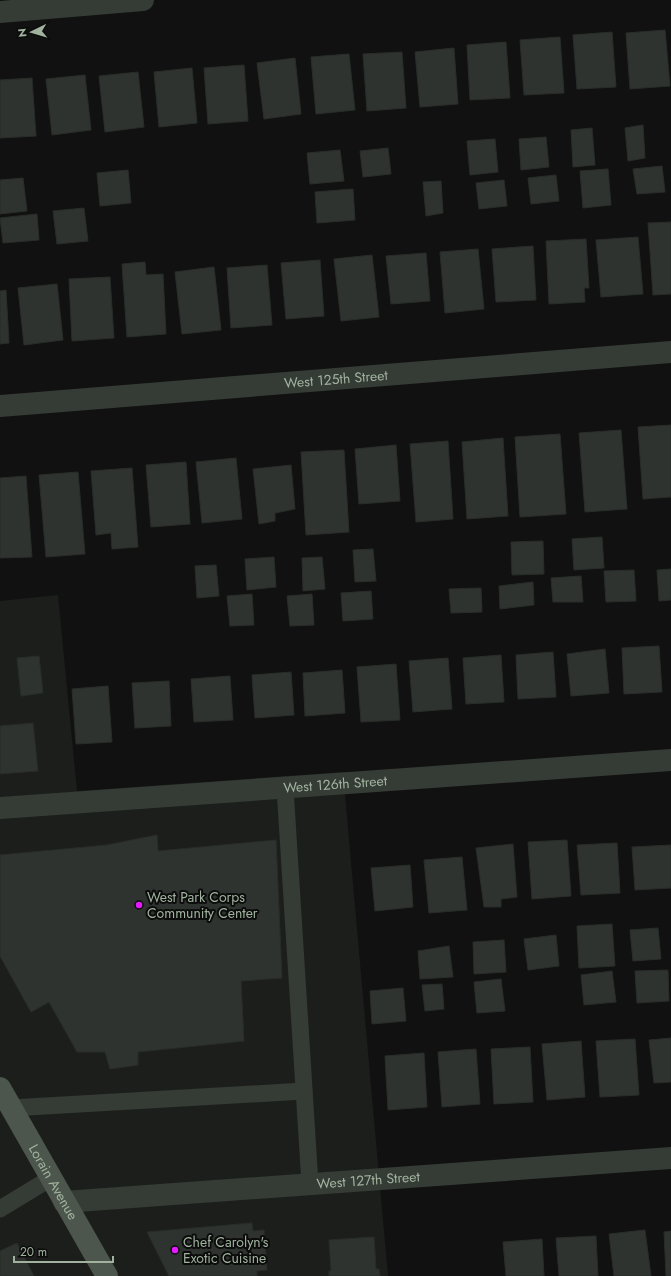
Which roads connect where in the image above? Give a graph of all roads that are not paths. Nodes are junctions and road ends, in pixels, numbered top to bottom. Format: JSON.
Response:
{"nodes":[{"id":1,"x":143,"y":0,"type":"edge"},
{"id":2,"x":0,"y":12,"type":"edge"},
{"id":3,"x":671,"y":352,"type":"edge"},
{"id":4,"x":0,"y":406,"type":"edge"},
{"id":5,"x":671,"y":760,"type":"edge"},
{"id":6,"x":285,"y":788,"type":"junction"},
{"id":7,"x":0,"y":808,"type":"edge"},
{"id":8,"x":304,"y":1092,"type":"junction"},
{"id":9,"x":3,"y":1096,"type":"edge"},
{"id":10,"x":671,"y":1158,"type":"edge"},
{"id":11,"x":51,"y":1178,"type":"junction"},
{"id":12,"x":310,"y":1184,"type":"junction"},
{"id":13,"x":64,"y":1202,"type":"junction"},
{"id":14,"x":0,"y":1208,"type":"edge"},
{"id":15,"x":107,"y":1276,"type":"edge"}],
"edges":[{"from":1,"to":2,"type":"street"},
{"from":3,"to":4,"type":"street","name":"West 125th Street"},
{"from":5,"to":6,"type":"street","name":"West 126th Street"},
{"from":6,"to":7,"type":"street","name":"West 126th Street"},
{"from":6,"to":8,"type":"lane"},
{"from":8,"to":9,"type":"lane"},
{"from":8,"to":12,"type":"lane"},
{"from":9,"to":11,"type":"main road","name":"Lorain Avenue"},
{"from":10,"to":12,"type":"street","name":"West 127th Street"},
{"from":11,"to":13,"type":"main road","name":"Lorain Avenue"},
{"from":11,"to":14,"type":"lane"},
{"from":12,"to":13,"type":"street","name":"West 127th Street"},
{"from":13,"to":15,"type":"main road","name":"Lorain Avenue"}]}
